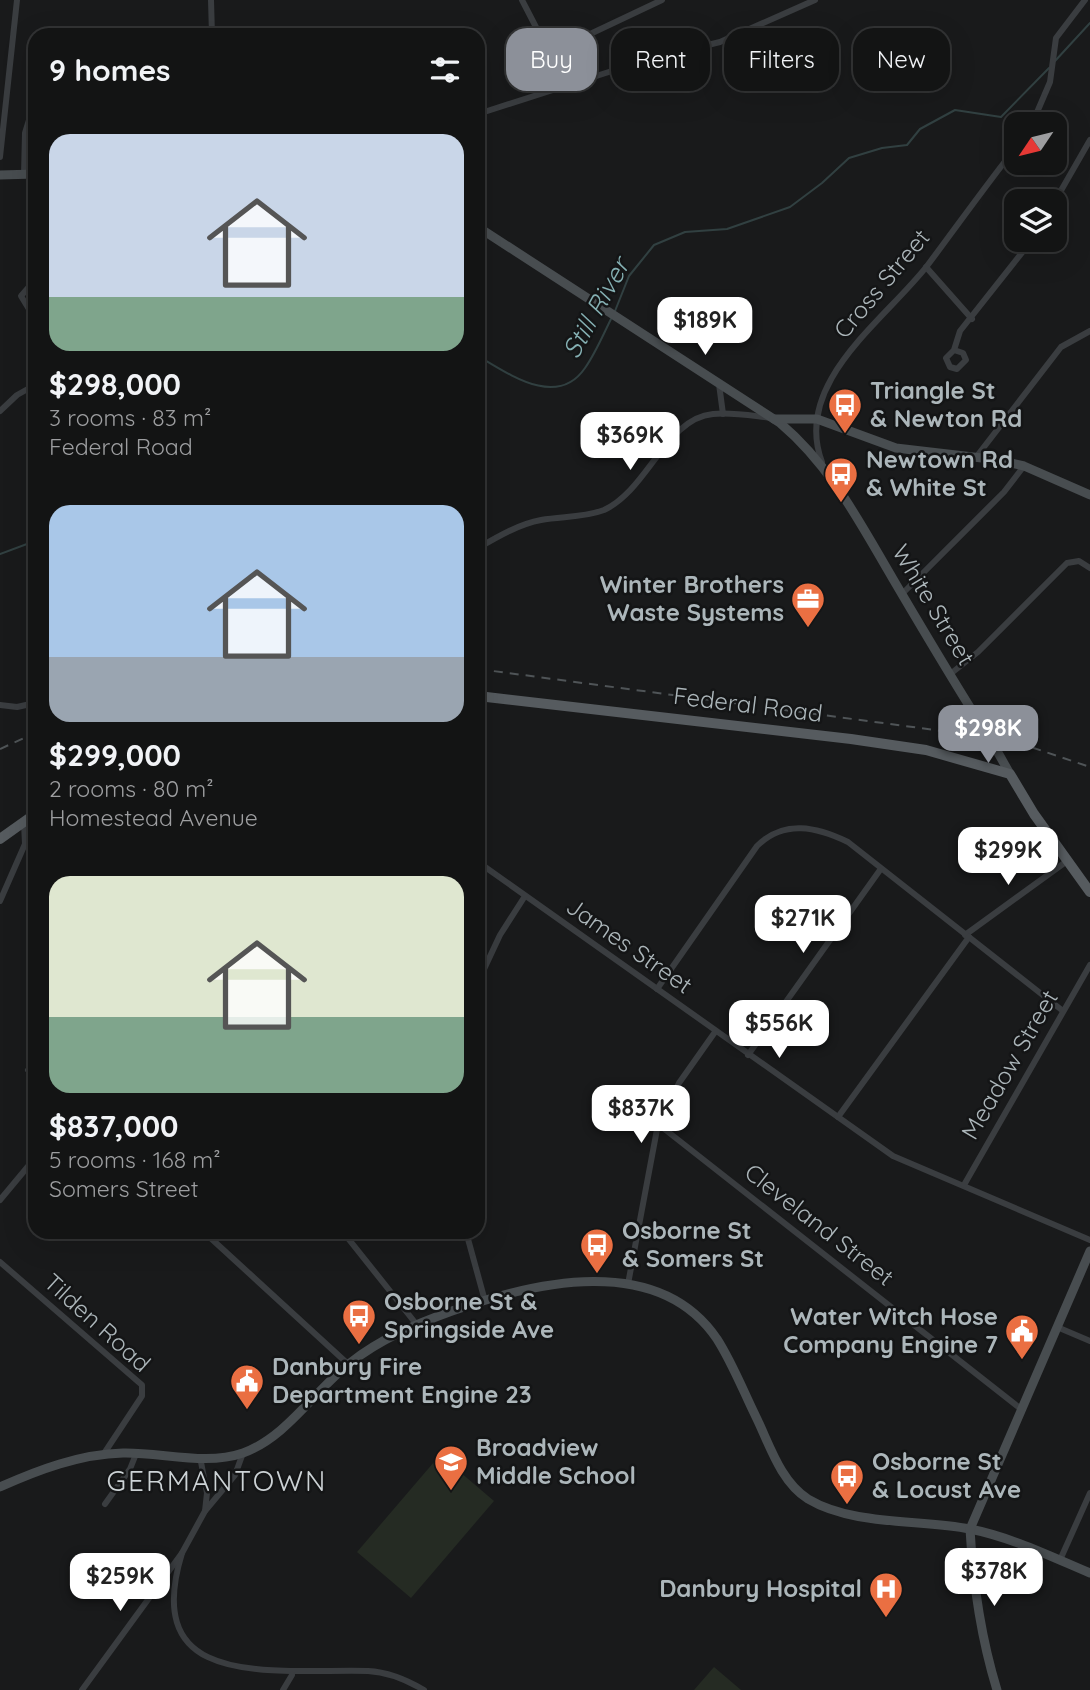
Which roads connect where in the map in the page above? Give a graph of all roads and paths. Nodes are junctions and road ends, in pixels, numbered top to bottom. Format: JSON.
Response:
{"nodes":[{"id":1,"x":17,"y":0,"type":"edge"},
{"id":2,"x":211,"y":0,"type":"edge"},
{"id":3,"x":522,"y":0,"type":"edge"},
{"id":4,"x":662,"y":0,"type":"edge"},
{"id":5,"x":815,"y":0,"type":"edge"},
{"id":6,"x":1084,"y":0,"type":"edge"},
{"id":7,"x":212,"y":28,"type":"edge"},
{"id":8,"x":537,"y":28,"type":"edge"},
{"id":9,"x":597,"y":31,"type":"edge"},
{"id":10,"x":597,"y":77,"type":"edge"},
{"id":11,"x":554,"y":91,"type":"edge"},
{"id":12,"x":485,"y":112,"type":"edge"},
{"id":13,"x":1037,"y":112,"type":"edge"},
{"id":14,"x":28,"y":124,"type":"edge"},
{"id":15,"x":1090,"y":141,"type":"edge"},
{"id":16,"x":0,"y":157,"type":"edge"},
{"id":17,"x":1004,"y":163,"type":"edge"},
{"id":18,"x":24,"y":174,"type":"junction"},
{"id":19,"x":28,"y":174,"type":"edge"},
{"id":20,"x":0,"y":175,"type":"edge"},
{"id":21,"x":1062,"y":189,"type":"edge"},
{"id":22,"x":485,"y":232,"type":"edge"},
{"id":23,"x":1023,"y":252,"type":"edge"},
{"id":24,"x":926,"y":267,"type":"junction"},
{"id":25,"x":28,"y":287,"type":"edge"},
{"id":26,"x":28,"y":309,"type":"edge"},
{"id":27,"x":971,"y":319,"type":"junction"},
{"id":28,"x":1090,"y":331,"type":"edge"},
{"id":29,"x":954,"y":350,"type":"dead end"},
{"id":30,"x":719,"y":384,"type":"junction"},
{"id":31,"x":28,"y":389,"type":"edge"},
{"id":32,"x":0,"y":411,"type":"edge"},
{"id":33,"x":723,"y":414,"type":"junction"},
{"id":34,"x":774,"y":419,"type":"junction"},
{"id":35,"x":817,"y":419,"type":"junction"},
{"id":36,"x":977,"y":456,"type":"junction"},
{"id":37,"x":822,"y":463,"type":"junction"},
{"id":38,"x":1024,"y":466,"type":"junction"},
{"id":39,"x":1090,"y":495,"type":"edge"},
{"id":40,"x":485,"y":544,"type":"edge"},
{"id":41,"x":1090,"y":568,"type":"edge"},
{"id":42,"x":902,"y":594,"type":"junction"},
{"id":43,"x":949,"y":675,"type":"junction"},
{"id":44,"x":485,"y":697,"type":"edge"},
{"id":45,"x":28,"y":704,"type":"edge"},
{"id":46,"x":0,"y":705,"type":"edge"},
{"id":47,"x":1010,"y":774,"type":"junction"},
{"id":48,"x":28,"y":820,"type":"edge"},
{"id":49,"x":24,"y":823,"type":"junction"},
{"id":50,"x":0,"y":839,"type":"edge"},
{"id":51,"x":1067,"y":861,"type":"junction"},
{"id":52,"x":485,"y":867,"type":"edge"},
{"id":53,"x":880,"y":870,"type":"junction"},
{"id":54,"x":1090,"y":892,"type":"edge"},
{"id":55,"x":525,"y":896,"type":"junction"},
{"id":56,"x":0,"y":901,"type":"edge"},
{"id":57,"x":967,"y":936,"type":"junction"},
{"id":58,"x":1090,"y":965,"type":"edge"},
{"id":59,"x":485,"y":966,"type":"edge"},
{"id":60,"x":657,"y":989,"type":"junction"},
{"id":61,"x":1063,"y":1011,"type":"junction"},
{"id":62,"x":715,"y":1032,"type":"junction"},
{"id":63,"x":748,"y":1055,"type":"junction"},
{"id":64,"x":838,"y":1117,"type":"junction"},
{"id":65,"x":658,"y":1124,"type":"junction"},
{"id":66,"x":28,"y":1166,"type":"edge"},
{"id":67,"x":964,"y":1185,"type":"junction"},
{"id":68,"x":0,"y":1200,"type":"edge"},
{"id":69,"x":212,"y":1239,"type":"edge"},
{"id":70,"x":349,"y":1239,"type":"edge"},
{"id":71,"x":468,"y":1239,"type":"dead end"},
{"id":72,"x":1090,"y":1240,"type":"edge"},
{"id":73,"x":1090,"y":1251,"type":"edge"},
{"id":74,"x":0,"y":1262,"type":"edge"},
{"id":75,"x":628,"y":1284,"type":"junction"},
{"id":76,"x":485,"y":1301,"type":"junction"},
{"id":77,"x":417,"y":1325,"type":"junction"},
{"id":78,"x":1057,"y":1327,"type":"junction"},
{"id":79,"x":1090,"y":1341,"type":"edge"},
{"id":80,"x":348,"y":1364,"type":"junction"},
{"id":81,"x":1021,"y":1409,"type":"junction"},
{"id":82,"x":243,"y":1453,"type":"junction"},
{"id":83,"x":136,"y":1454,"type":"junction"},
{"id":84,"x":103,"y":1455,"type":"junction"},
{"id":85,"x":200,"y":1457,"type":"junction"},
{"id":86,"x":0,"y":1487,"type":"edge"},
{"id":87,"x":1090,"y":1493,"type":"edge"},
{"id":88,"x":105,"y":1504,"type":"dead end"},
{"id":89,"x":205,"y":1511,"type":"junction"},
{"id":90,"x":970,"y":1529,"type":"junction"},
{"id":91,"x":182,"y":1553,"type":"junction"},
{"id":92,"x":1060,"y":1560,"type":"junction"},
{"id":93,"x":1090,"y":1573,"type":"edge"},
{"id":94,"x":192,"y":1658,"type":"dead end"},
{"id":95,"x":292,"y":1675,"type":"junction"},
{"id":96,"x":251,"y":1677,"type":"dead end"},
{"id":97,"x":419,"y":1689,"type":"edge"},
{"id":98,"x":82,"y":1690,"type":"edge"},
{"id":99,"x":283,"y":1690,"type":"edge"},
{"id":100,"x":997,"y":1690,"type":"edge"}],
"edges":[{"from":1,"to":16,"type":"street"},
{"from":2,"to":7,"type":"street"},
{"from":3,"to":8,"type":"street"},
{"from":4,"to":9,"type":"street"},
{"from":5,"to":10,"type":"street"},
{"from":6,"to":13,"type":"street"},
{"from":11,"to":12,"type":"street"},
{"from":14,"to":18,"type":"street"},
{"from":15,"to":21,"type":"street"},
{"from":17,"to":24,"type":"street","name":"Cross Street"},
{"from":18,"to":19,"type":"main road"},
{"from":18,"to":20,"type":"main road"},
{"from":22,"to":30,"type":"main road","name":"White Street"},
{"from":23,"to":27,"type":"street"},
{"from":24,"to":27,"type":"street"},
{"from":24,"to":35,"type":"street","name":"Cross Street"},
{"from":25,"to":26,"type":"street"},
{"from":27,"to":29,"type":"street"},
{"from":28,"to":36,"type":"street"},
{"from":30,"to":33,"type":"street"},
{"from":30,"to":34,"type":"main road","name":"White Street"},
{"from":31,"to":32,"type":"street"},
{"from":33,"to":34,"type":"street"},
{"from":33,"to":40,"type":"street"},
{"from":34,"to":35,"type":"main road"},
{"from":34,"to":37,"type":"main road","name":"White Street"},
{"from":35,"to":36,"type":"main road"},
{"from":35,"to":37,"type":"street","name":"Cross Street"},
{"from":36,"to":38,"type":"main road"},
{"from":37,"to":42,"type":"main road","name":"White Street"},
{"from":38,"to":39,"type":"main road"},
{"from":38,"to":42,"type":"street"},
{"from":41,"to":43,"type":"street"},
{"from":42,"to":43,"type":"main road","name":"White Street"},
{"from":43,"to":47,"type":"main road","name":"White Street","bridge":true},
{"from":44,"to":47,"type":"main road","name":"Federal Road"},
{"from":45,"to":46,"type":"street"},
{"from":47,"to":51,"type":"main road","name":"White Street"},
{"from":48,"to":49,"type":"main road"},
{"from":49,"to":50,"type":"main road"},
{"from":49,"to":56,"type":"street"},
{"from":51,"to":54,"type":"main road","name":"White Street"},
{"from":51,"to":57,"type":"street"},
{"from":52,"to":55,"type":"street","name":"James Street"},
{"from":53,"to":57,"type":"street"},
{"from":53,"to":60,"type":"street"},
{"from":53,"to":63,"type":"street"},
{"from":55,"to":59,"type":"street"},
{"from":55,"to":60,"type":"street","name":"James Street"},
{"from":57,"to":61,"type":"street"},
{"from":57,"to":64,"type":"street"},
{"from":58,"to":61,"type":"street","name":"Meadow Street"},
{"from":60,"to":62,"type":"street","name":"James Street"},
{"from":61,"to":67,"type":"street","name":"Meadow Street"},
{"from":62,"to":63,"type":"street","name":"James Street"},
{"from":62,"to":65,"type":"street"},
{"from":63,"to":64,"type":"street","name":"James Street"},
{"from":64,"to":67,"type":"street","name":"James Street"},
{"from":65,"to":75,"type":"street"},
{"from":65,"to":81,"type":"street","name":"Cleveland Street"},
{"from":66,"to":68,"type":"street"},
{"from":67,"to":72,"type":"street","name":"James Street"},
{"from":69,"to":80,"type":"street"},
{"from":70,"to":77,"type":"street"},
{"from":71,"to":76,"type":"street"},
{"from":73,"to":78,"type":"main road"},
{"from":74,"to":84,"type":"street","name":"Tilden Road"},
{"from":75,"to":76,"type":"main road"},
{"from":75,"to":90,"type":"main road"},
{"from":76,"to":77,"type":"main road"},
{"from":77,"to":80,"type":"main road"},
{"from":78,"to":79,"type":"street"},
{"from":78,"to":81,"type":"main road"},
{"from":80,"to":82,"type":"main road"},
{"from":81,"to":90,"type":"main road"},
{"from":82,"to":85,"type":"main road"},
{"from":82,"to":89,"type":"street"},
{"from":83,"to":84,"type":"main road"},
{"from":83,"to":85,"type":"main road"},
{"from":83,"to":88,"type":"street"},
{"from":84,"to":86,"type":"main road"},
{"from":85,"to":89,"type":"street"},
{"from":87,"to":92,"type":"street"},
{"from":89,"to":91,"type":"street"},
{"from":90,"to":92,"type":"main road"},
{"from":90,"to":100,"type":"main road"},
{"from":91,"to":94,"type":"street"},
{"from":91,"to":98,"type":"street"},
{"from":92,"to":93,"type":"main road"},
{"from":95,"to":96,"type":"street"},
{"from":95,"to":97,"type":"street"},
{"from":95,"to":99,"type":"street"}]}
